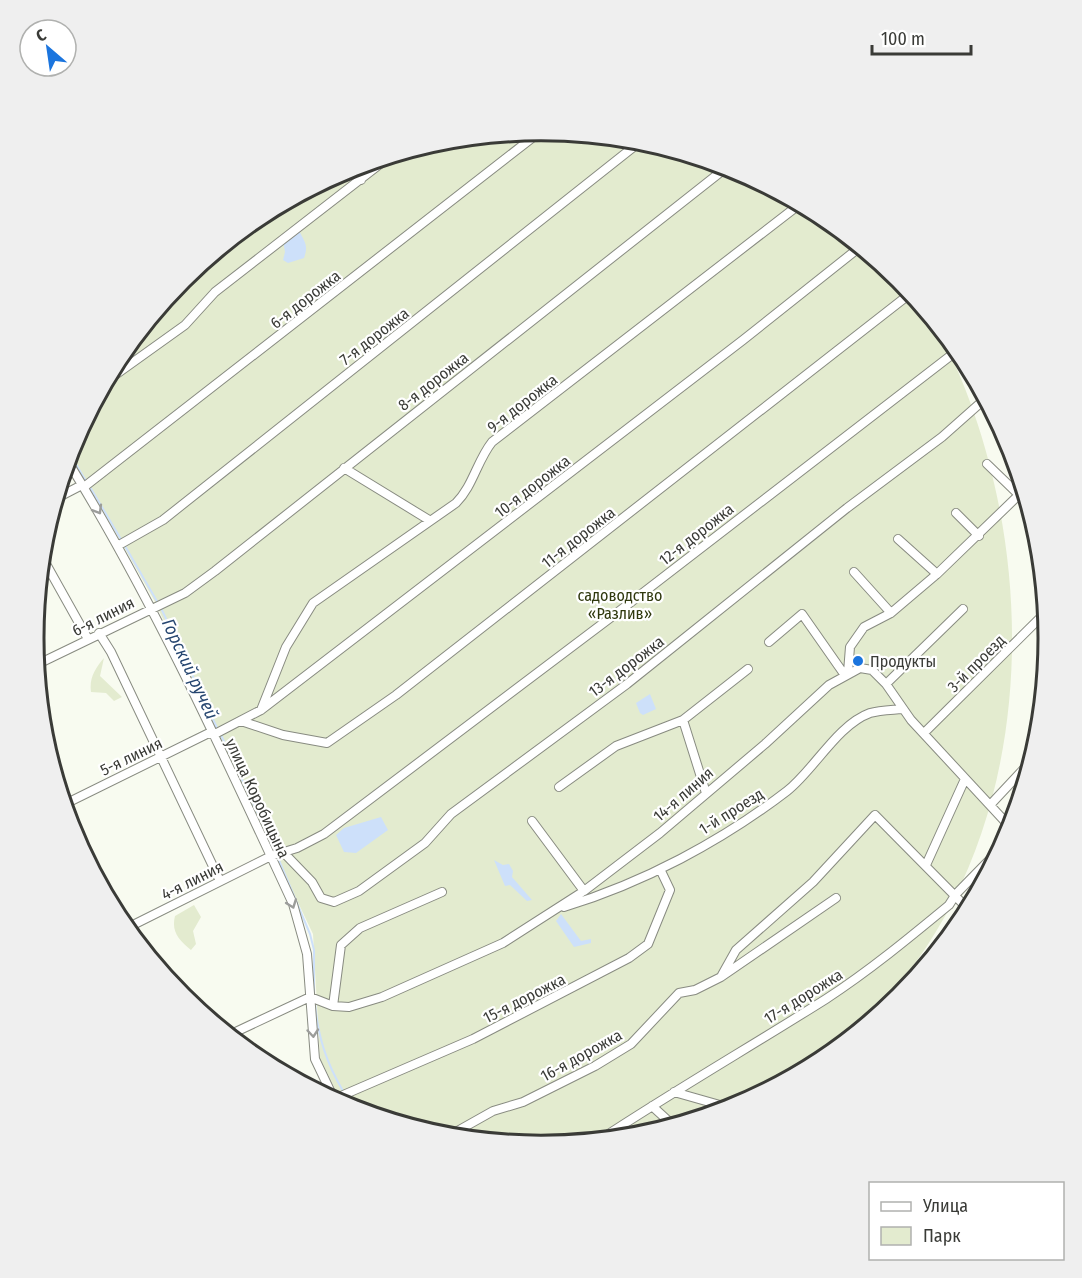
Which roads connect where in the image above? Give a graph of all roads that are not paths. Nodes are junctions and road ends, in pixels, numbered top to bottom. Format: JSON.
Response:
{"nodes":[{"id":1,"x":527,"y":142,"type":"edge"},
{"id":2,"x":630,"y":150,"type":"edge"},
{"id":3,"x":372,"y":171,"type":"edge"},
{"id":4,"x":718,"y":174,"type":"edge"},
{"id":5,"x":360,"y":176,"type":"edge"},
{"id":6,"x":362,"y":180,"type":"junction"},
{"id":7,"x":793,"y":210,"type":"edge"},
{"id":8,"x":854,"y":252,"type":"edge"},
{"id":9,"x":904,"y":299,"type":"edge"},
{"id":10,"x":950,"y":356,"type":"edge"},
{"id":11,"x":123,"y":370,"type":"edge"},
{"id":12,"x":979,"y":404,"type":"edge"},
{"id":13,"x":987,"y":465,"type":"dead end"},
{"id":14,"x":344,"y":468,"type":"junction"},
{"id":15,"x":73,"y":470,"type":"edge"},
{"id":16,"x":83,"y":486,"type":"junction"},
{"id":17,"x":1015,"y":488,"type":"edge"},
{"id":18,"x":65,"y":494,"type":"edge"},
{"id":19,"x":1018,"y":496,"type":"edge"},
{"id":20,"x":956,"y":513,"type":"dead end"},
{"id":21,"x":429,"y":520,"type":"junction"},
{"id":22,"x":979,"y":536,"type":"junction"},
{"id":23,"x":898,"y":539,"type":"dead end"},
{"id":24,"x":119,"y":545,"type":"junction"},
{"id":25,"x":49,"y":569,"type":"edge"},
{"id":26,"x":854,"y":572,"type":"dead end"},
{"id":27,"x":937,"y":574,"type":"junction"},
{"id":28,"x":151,"y":607,"type":"junction"},
{"id":29,"x":963,"y":609,"type":"dead end"},
{"id":30,"x":891,"y":613,"type":"junction"},
{"id":31,"x":1037,"y":620,"type":"edge"},
{"id":32,"x":99,"y":633,"type":"junction"},
{"id":33,"x":88,"y":639,"type":"junction"},
{"id":34,"x":770,"y":642,"type":"dead end"},
{"id":35,"x":45,"y":661,"type":"edge"},
{"id":36,"x":748,"y":669,"type":"dead end"},
{"id":37,"x":846,"y":673,"type":"junction"},
{"id":38,"x":886,"y":684,"type":"junction"},
{"id":39,"x":902,"y":709,"type":"junction"},
{"id":40,"x":261,"y":710,"type":"junction"},
{"id":41,"x":683,"y":720,"type":"junction"},
{"id":42,"x":242,"y":721,"type":"junction"},
{"id":43,"x":924,"y":733,"type":"junction"},
{"id":44,"x":212,"y":734,"type":"junction"},
{"id":45,"x":161,"y":757,"type":"junction"},
{"id":46,"x":1021,"y":772,"type":"edge"},
{"id":47,"x":965,"y":779,"type":"junction"},
{"id":48,"x":559,"y":787,"type":"dead end"},
{"id":49,"x":706,"y":793,"type":"junction"},
{"id":50,"x":71,"y":801,"type":"edge"},
{"id":51,"x":991,"y":804,"type":"junction"},
{"id":52,"x":1004,"y":820,"type":"edge"},
{"id":53,"x":532,"y":821,"type":"dead end"},
{"id":54,"x":284,"y":853,"type":"junction"},
{"id":55,"x":271,"y":856,"type":"junction"},
{"id":56,"x":926,"y":865,"type":"junction"},
{"id":57,"x":983,"y":866,"type":"edge"},
{"id":58,"x":660,"y":869,"type":"junction"},
{"id":59,"x":220,"y":881,"type":"junction"},
{"id":60,"x":584,"y":891,"type":"junction"},
{"id":61,"x":442,"y":892,"type":"dead end"},
{"id":62,"x":956,"y":894,"type":"junction"},
{"id":63,"x":836,"y":898,"type":"dead end"},
{"id":64,"x":963,"y":902,"type":"edge"},
{"id":65,"x":554,"y":910,"type":"junction"},
{"id":66,"x":134,"y":925,"type":"edge"},
{"id":67,"x":721,"y":977,"type":"junction"},
{"id":68,"x":310,"y":997,"type":"junction"},
{"id":69,"x":333,"y":1006,"type":"junction"},
{"id":70,"x":236,"y":1032,"type":"edge"},
{"id":71,"x":329,"y":1089,"type":"edge"},
{"id":72,"x":674,"y":1092,"type":"junction"},
{"id":73,"x":345,"y":1096,"type":"edge"},
{"id":74,"x":717,"y":1104,"type":"edge"},
{"id":75,"x":652,"y":1106,"type":"junction"},
{"id":76,"x":668,"y":1120,"type":"edge"},
{"id":77,"x":459,"y":1129,"type":"edge"},
{"id":78,"x":614,"y":1131,"type":"edge"}],
"edges":[{"from":1,"to":16,"type":"street","name":"6-я дорожка"},
{"from":2,"to":24,"type":"street","name":"7-я дорожка"},
{"from":3,"to":6,"type":"street"},
{"from":4,"to":14,"type":"street","name":"8-я дорожка"},
{"from":5,"to":6,"type":"street"},
{"from":6,"to":11,"type":"street"},
{"from":7,"to":21,"type":"street","name":"9-я дорожка"},
{"from":8,"to":40,"type":"street","name":"10-я дорожка"},
{"from":9,"to":42,"type":"street","name":"11-я дорожка"},
{"from":10,"to":54,"type":"street","name":"12-я дорожка"},
{"from":12,"to":54,"type":"street","name":"13-я дорожка"},
{"from":13,"to":17,"type":"street"},
{"from":14,"to":21,"type":"street"},
{"from":14,"to":28,"type":"street","name":"8-я дорожка"},
{"from":15,"to":16,"type":"street","name":"улица Коробицына"},
{"from":16,"to":18,"type":"street","name":"6-я дорожка"},
{"from":16,"to":24,"type":"street","name":"улица Коробицына","one_way":true},
{"from":19,"to":22,"type":"street"},
{"from":20,"to":22,"type":"street"},
{"from":21,"to":40,"type":"street","name":"9-я дорожка"},
{"from":22,"to":27,"type":"street"},
{"from":23,"to":27,"type":"street"},
{"from":24,"to":28,"type":"street","name":"улица Коробицына"},
{"from":25,"to":33,"type":"street"},
{"from":26,"to":30,"type":"street"},
{"from":27,"to":30,"type":"street"},
{"from":28,"to":32,"type":"street","name":"6-я линия"},
{"from":28,"to":44,"type":"street","name":"улица Коробицына"},
{"from":29,"to":38,"type":"street"},
{"from":30,"to":37,"type":"street"},
{"from":31,"to":43,"type":"street","name":"3-й проезд"},
{"from":32,"to":33,"type":"street","name":"6-я линия"},
{"from":32,"to":45,"type":"street"},
{"from":33,"to":35,"type":"street","name":"6-я линия"},
{"from":34,"to":37,"type":"street"},
{"from":36,"to":41,"type":"street"},
{"from":37,"to":38,"type":"street"},
{"from":37,"to":49,"type":"street","name":"14-я линия"},
{"from":38,"to":39,"type":"street"},
{"from":39,"to":43,"type":"street"},
{"from":39,"to":58,"type":"street","name":"1-й проезд"},
{"from":40,"to":42,"type":"street","name":"10-я дорожка"},
{"from":41,"to":48,"type":"street"},
{"from":41,"to":49,"type":"street"},
{"from":42,"to":44,"type":"street","name":"10-я дорожка"},
{"from":43,"to":47,"type":"street"},
{"from":44,"to":45,"type":"street","name":"5-я линия"},
{"from":44,"to":55,"type":"street","name":"улица Коробицына"},
{"from":45,"to":50,"type":"street","name":"5-я линия"},
{"from":45,"to":59,"type":"street"},
{"from":46,"to":51,"type":"street"},
{"from":47,"to":51,"type":"street"},
{"from":47,"to":56,"type":"street"},
{"from":49,"to":60,"type":"street","name":"14-я линия"},
{"from":51,"to":52,"type":"street"},
{"from":53,"to":60,"type":"street"},
{"from":54,"to":55,"type":"street","name":"12-я дорожка"},
{"from":55,"to":59,"type":"street","name":"4-я линия"},
{"from":55,"to":68,"type":"street","name":"улица Коробицына","one_way":true},
{"from":56,"to":62,"type":"street"},
{"from":56,"to":67,"type":"street"},
{"from":57,"to":62,"type":"street","name":"17-я дорожка"},
{"from":58,"to":65,"type":"street","name":"1-й проезд"},
{"from":58,"to":73,"type":"street","name":"15-я дорожка"},
{"from":59,"to":66,"type":"street","name":"4-я линия"},
{"from":60,"to":65,"type":"street","name":"14-я линия"},
{"from":61,"to":69,"type":"street"},
{"from":62,"to":64,"type":"street"},
{"from":62,"to":72,"type":"street","name":"17-я дорожка"},
{"from":63,"to":67,"type":"street","name":"16-я дорожка"},
{"from":65,"to":69,"type":"street","name":"14-я линия"},
{"from":67,"to":77,"type":"street","name":"16-я дорожка"},
{"from":68,"to":69,"type":"street","name":"14-я линия"},
{"from":68,"to":70,"type":"street"},
{"from":68,"to":71,"type":"street","name":"улица Коробицына","one_way":true},
{"from":72,"to":74,"type":"street"},
{"from":72,"to":75,"type":"street","name":"17-я дорожка"},
{"from":75,"to":76,"type":"street"},
{"from":75,"to":78,"type":"street","name":"17-я дорожка"}]}
